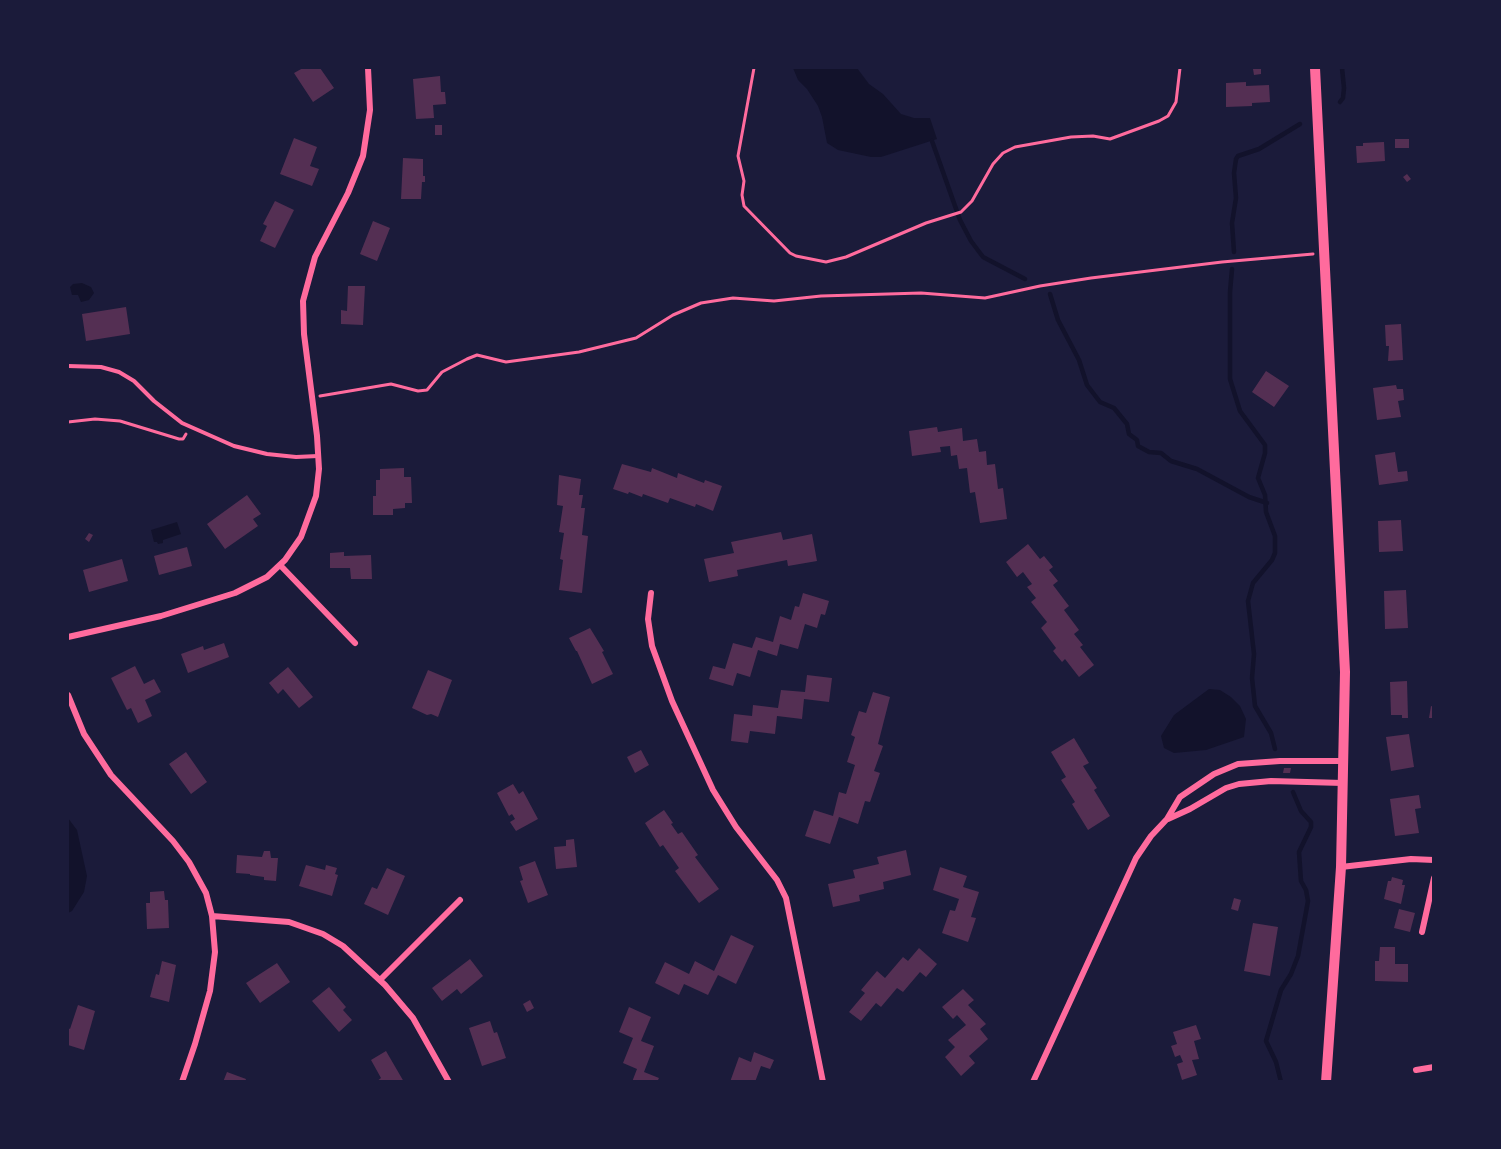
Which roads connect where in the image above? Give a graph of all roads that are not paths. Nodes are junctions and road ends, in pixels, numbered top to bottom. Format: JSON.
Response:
{"nodes":[{"id":1,"x":368,"y":68,"type":"edge"},
{"id":2,"x":1315,"y":68,"type":"edge"},
{"id":3,"x":68,"y":366,"type":"edge"},
{"id":4,"x":319,"y":456,"type":"junction"},
{"id":5,"x":280,"y":565,"type":"junction"},
{"id":6,"x":651,"y":593,"type":"dead end"},
{"id":7,"x":68,"y":637,"type":"edge"},
{"id":8,"x":355,"y":643,"type":"dead end"},
{"id":9,"x":68,"y":695,"type":"edge"},
{"id":10,"x":1344,"y":761,"type":"junction"},
{"id":11,"x":1343,"y":783,"type":"junction"},
{"id":12,"x":1167,"y":819,"type":"junction"},
{"id":13,"x":1434,"y":860,"type":"edge"},
{"id":14,"x":1341,"y":867,"type":"junction"},
{"id":15,"x":1434,"y":878,"type":"edge"},
{"id":16,"x":460,"y":900,"type":"dead end"},
{"id":17,"x":212,"y":916,"type":"junction"},
{"id":18,"x":1422,"y":932,"type":"dead end"},
{"id":19,"x":380,"y":980,"type":"junction"},
{"id":20,"x":1434,"y":1067,"type":"edge"},
{"id":21,"x":1416,"y":1070,"type":"dead end"},
{"id":22,"x":182,"y":1082,"type":"edge"},
{"id":23,"x":449,"y":1082,"type":"edge"},
{"id":24,"x":823,"y":1082,"type":"edge"},
{"id":25,"x":1033,"y":1082,"type":"edge"},
{"id":26,"x":1326,"y":1082,"type":"edge"}],
"edges":[{"from":1,"to":4,"type":"street"},
{"from":2,"to":10,"type":"main road"},
{"from":3,"to":4,"type":"lane"},
{"from":4,"to":5,"type":"street"},
{"from":5,"to":7,"type":"street"},
{"from":5,"to":8,"type":"street"},
{"from":6,"to":24,"type":"street"},
{"from":9,"to":17,"type":"street"},
{"from":10,"to":11,"type":"main road"},
{"from":10,"to":12,"type":"street"},
{"from":11,"to":12,"type":"street"},
{"from":11,"to":14,"type":"main road"},
{"from":12,"to":25,"type":"street"},
{"from":13,"to":14,"type":"street"},
{"from":14,"to":26,"type":"main road"},
{"from":15,"to":18,"type":"street"},
{"from":16,"to":19,"type":"street"},
{"from":17,"to":19,"type":"street"},
{"from":17,"to":22,"type":"street"},
{"from":19,"to":23,"type":"street"},
{"from":20,"to":21,"type":"street"}]}
